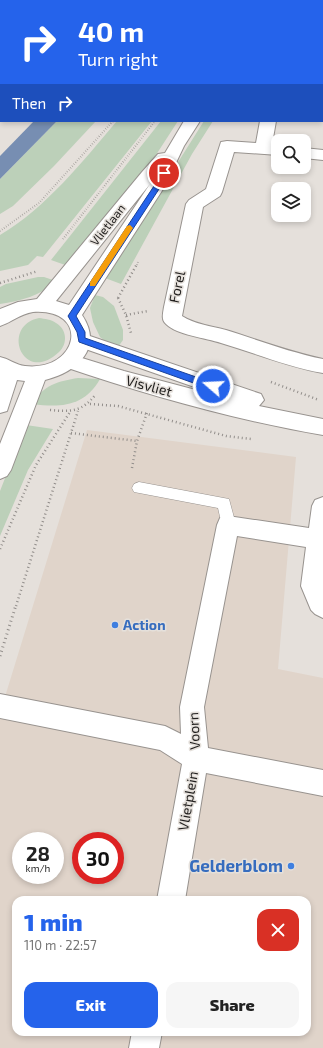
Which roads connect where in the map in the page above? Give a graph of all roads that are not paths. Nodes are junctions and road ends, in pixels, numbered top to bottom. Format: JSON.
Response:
{"nodes":[{"id":1,"x":191,"y":122,"type":"edge"},
{"id":2,"x":268,"y":122,"type":"edge"},
{"id":3,"x":176,"y":146,"type":"junction"},
{"id":4,"x":271,"y":150,"type":"edge"},
{"id":5,"x":311,"y":154,"type":"edge"},
{"id":6,"x":323,"y":155,"type":"edge"},
{"id":7,"x":42,"y":305,"type":"junction"},
{"id":8,"x":2,"y":315,"type":"edge"},
{"id":9,"x":72,"y":316,"type":"junction"},
{"id":10,"x":82,"y":340,"type":"junction"},
{"id":11,"x":69,"y":361,"type":"junction"},
{"id":12,"x":323,"y":366,"type":"edge"},
{"id":13,"x":5,"y":367,"type":"edge"},
{"id":14,"x":38,"y":374,"type":"junction"},
{"id":15,"x":0,"y":405,"type":"edge"},
{"id":16,"x":323,"y":426,"type":"edge"},
{"id":17,"x":0,"y":470,"type":"edge"},
{"id":18,"x":139,"y":488,"type":"road end"},
{"id":19,"x":323,"y":506,"type":"edge"},
{"id":20,"x":228,"y":525,"type":"junction"},
{"id":21,"x":319,"y":539,"type":"junction"},
{"id":22,"x":323,"y":607,"type":"edge"},
{"id":23,"x":0,"y":706,"type":"edge"},
{"id":24,"x":196,"y":758,"type":"junction"},
{"id":25,"x":323,"y":783,"type":"edge"},
{"id":26,"x":172,"y":896,"type":"edge"},
{"id":27,"x":146,"y":1036,"type":"edge"},
{"id":28,"x":144,"y":1048,"type":"edge"}],
"edges":[{"from":1,"to":3,"type":"street","name":"Vlietlaan"},
{"from":2,"to":4,"type":"street","name":"Forel"},
{"from":3,"to":7,"type":"street","name":"Vlietlaan"},
{"from":3,"to":9,"type":"street","name":"Vlietlaan"},
{"from":4,"to":12,"type":"street","name":"Forel"},
{"from":5,"to":6,"type":"street"},
{"from":7,"to":8,"type":"street"},
{"from":7,"to":9,"type":"street"},
{"from":9,"to":10,"type":"street"},
{"from":10,"to":11,"type":"street"},
{"from":10,"to":16,"type":"street","name":"Visvliet"},
{"from":11,"to":14,"type":"street"},
{"from":11,"to":16,"type":"street","name":"Visvliet"},
{"from":13,"to":14,"type":"street"},
{"from":13,"to":15,"type":"street"},
{"from":14,"to":17,"type":"street"},
{"from":18,"to":20,"type":"lane","name":"Voorn"},
{"from":19,"to":21,"type":"street"},
{"from":20,"to":21,"type":"street"},
{"from":20,"to":24,"type":"street","name":"Voorn"},
{"from":21,"to":22,"type":"street"},
{"from":23,"to":24,"type":"street","name":"Voorn"},
{"from":24,"to":25,"type":"street","name":"Vlietplein"},
{"from":24,"to":26,"type":"street","name":"Vlietplein"},
{"from":27,"to":28,"type":"street"}]}
